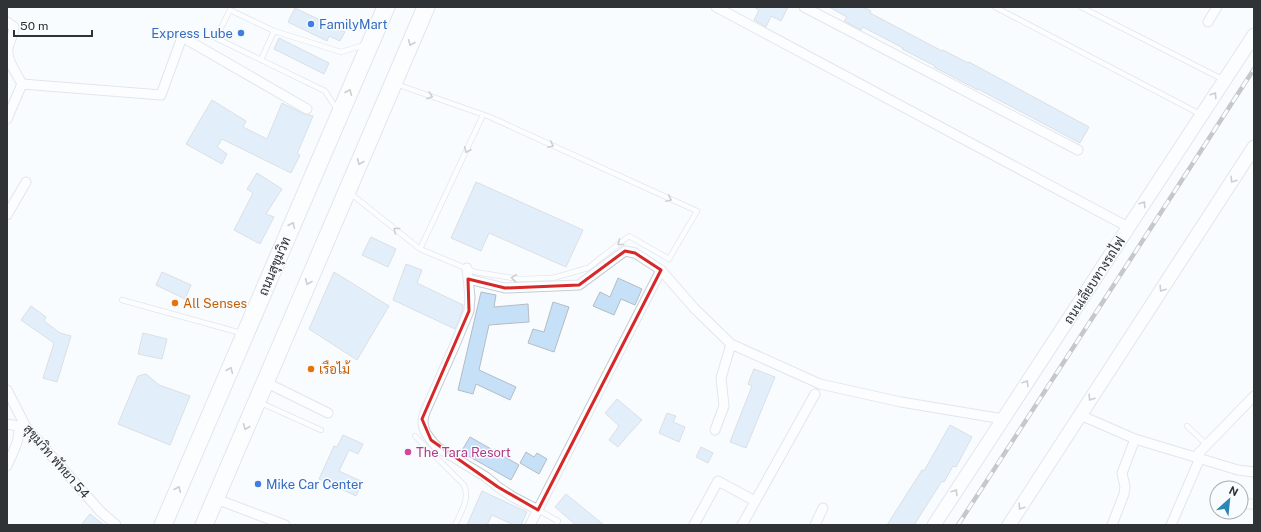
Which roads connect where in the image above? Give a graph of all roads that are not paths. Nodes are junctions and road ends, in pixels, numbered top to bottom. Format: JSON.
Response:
{"nodes":[{"id":1,"x":386,"y":7,"type":"edge"},
{"id":2,"x":426,"y":7,"type":"edge"},
{"id":3,"x":716,"y":7,"type":"edge"},
{"id":4,"x":804,"y":7,"type":"edge"},
{"id":5,"x":995,"y":7,"type":"edge"},
{"id":6,"x":1081,"y":7,"type":"edge"},
{"id":7,"x":1217,"y":7,"type":"edge"},
{"id":8,"x":7,"y":22,"type":"edge"},
{"id":9,"x":1208,"y":22,"type":"dead end"},
{"id":10,"x":274,"y":31,"type":"junction"},
{"id":11,"x":1254,"y":35,"type":"edge"},
{"id":12,"x":370,"y":44,"type":"junction"},
{"id":13,"x":261,"y":60,"type":"junction"},
{"id":14,"x":1224,"y":80,"type":"junction"},
{"id":15,"x":393,"y":83,"type":"junction"},
{"id":16,"x":22,"y":84,"type":"junction"},
{"id":17,"x":307,"y":109,"type":"dead end"},
{"id":18,"x":340,"y":114,"type":"junction"},
{"id":19,"x":483,"y":115,"type":"junction"},
{"id":20,"x":1201,"y":115,"type":"junction"},
{"id":21,"x":7,"y":118,"type":"edge"},
{"id":22,"x":1254,"y":147,"type":"edge"},
{"id":23,"x":1078,"y":150,"type":"dead end"},
{"id":24,"x":26,"y":182,"type":"dead end"},
{"id":25,"x":347,"y":191,"type":"junction"},
{"id":26,"x":7,"y":215,"type":"edge"},
{"id":27,"x":1128,"y":227,"type":"junction"},
{"id":28,"x":420,"y":249,"type":"junction"},
{"id":29,"x":467,"y":268,"type":"junction"},
{"id":30,"x":662,"y":270,"type":"junction"},
{"id":31,"x":468,"y":279,"type":"junction"},
{"id":32,"x":122,"y":300,"type":"dead end"},
{"id":33,"x":245,"y":334,"type":"junction"},
{"id":34,"x":731,"y":344,"type":"junction"},
{"id":35,"x":266,"y":382,"type":"junction"},
{"id":36,"x":7,"y":390,"type":"edge"},
{"id":37,"x":815,"y":394,"type":"dead end"},
{"id":38,"x":1254,"y":396,"type":"edge"},
{"id":39,"x":257,"y":401,"type":"junction"},
{"id":40,"x":328,"y":413,"type":"dead end"},
{"id":41,"x":1080,"y":415,"type":"junction"},
{"id":42,"x":1003,"y":419,"type":"junction"},
{"id":43,"x":7,"y":424,"type":"edge"},
{"id":44,"x":22,"y":426,"type":"junction"},
{"id":45,"x":1187,"y":426,"type":"dead end"},
{"id":46,"x":321,"y":430,"type":"dead end"},
{"id":47,"x":715,"y":430,"type":"dead end"},
{"id":48,"x":415,"y":436,"type":"dead end"},
{"id":49,"x":1135,"y":439,"type":"junction"},
{"id":50,"x":1207,"y":445,"type":"junction"},
{"id":51,"x":1197,"y":457,"type":"junction"},
{"id":52,"x":7,"y":466,"type":"edge"},
{"id":53,"x":1254,"y":472,"type":"edge"},
{"id":54,"x":216,"y":499,"type":"junction"},
{"id":55,"x":755,"y":501,"type":"junction"},
{"id":56,"x":823,"y":508,"type":"dead end"},
{"id":57,"x":538,"y":510,"type":"junction"},
{"id":58,"x":116,"y":525,"type":"edge"},
{"id":59,"x":163,"y":525,"type":"edge"},
{"id":60,"x":204,"y":525,"type":"edge"},
{"id":61,"x":285,"y":525,"type":"edge"},
{"id":62,"x":455,"y":525,"type":"edge"},
{"id":63,"x":530,"y":525,"type":"edge"},
{"id":64,"x":556,"y":525,"type":"edge"},
{"id":65,"x":694,"y":525,"type":"edge"},
{"id":66,"x":742,"y":525,"type":"edge"},
{"id":67,"x":815,"y":525,"type":"edge"},
{"id":68,"x":934,"y":525,"type":"edge"},
{"id":69,"x":1009,"y":525,"type":"edge"},
{"id":70,"x":1112,"y":525,"type":"edge"},
{"id":71,"x":1170,"y":525,"type":"edge"}],
"edges":[{"from":1,"to":12,"type":"highway","name":"ถนนสุขุมวิท"},
{"from":2,"to":15,"type":"highway","one_way":true},
{"from":3,"to":27,"type":"street"},
{"from":4,"to":23,"type":"street"},
{"from":5,"to":20,"type":"lane"},
{"from":6,"to":14,"type":"lane"},
{"from":7,"to":9,"type":"street"},
{"from":8,"to":16,"type":"street"},
{"from":10,"to":12,"type":"lane"},
{"from":10,"to":13,"type":"lane"},
{"from":10,"to":13,"type":"lane"},
{"from":11,"to":14,"type":"street","name":"ถนนเลียบทางรถไฟ"},
{"from":18,"to":12,"type":"highway","name":"ถนนสุขุมวิท","one_way":true},
{"from":13,"to":18,"type":"lane"},
{"from":20,"to":14,"type":"street","name":"ถนนเลียบทางรถไฟ","one_way":true},
{"from":15,"to":19,"type":"lane","one_way":true},
{"from":15,"to":25,"type":"highway","one_way":true},
{"from":16,"to":17,"type":"street"},
{"from":16,"to":21,"type":"street"},
{"from":33,"to":18,"type":"highway","name":"ถนนสุขุมวิท","one_way":true},
{"from":19,"to":28,"type":"lane","one_way":true},
{"from":19,"to":29,"type":"lane","one_way":true},
{"from":27,"to":20,"type":"street","name":"ถนนเลียบทางรถไฟ","one_way":true},
{"from":22,"to":41,"type":"street","one_way":true},
{"from":24,"to":26,"type":"street"},
{"from":28,"to":25,"type":"lane","one_way":true},
{"from":25,"to":35,"type":"highway","one_way":true},
{"from":42,"to":27,"type":"street","name":"ถนนเลียบทางรถไฟ","one_way":true},
{"from":28,"to":29,"type":"lane"},
{"from":29,"to":31,"type":"street"},
{"from":30,"to":31,"type":"street"},
{"from":30,"to":34,"type":"street"},
{"from":30,"to":57,"type":"street"},
{"from":31,"to":57,"type":"street"},
{"from":32,"to":33,"type":"lane"},
{"from":59,"to":33,"type":"highway","name":"ถนนสุขุมวิท","one_way":true},
{"from":34,"to":42,"type":"street"},
{"from":34,"to":47,"type":"street"},
{"from":35,"to":39,"type":"highway"},
{"from":35,"to":40,"type":"street"},
{"from":36,"to":44,"type":"street","name":"สุขุมวิท พัทยา 54"},
{"from":37,"to":55,"type":"street"},
{"from":38,"to":50,"type":"street"},
{"from":39,"to":46,"type":"lane"},
{"from":39,"to":54,"type":"highway","one_way":true},
{"from":41,"to":49,"type":"street"},
{"from":41,"to":69,"type":"street","one_way":true},
{"from":68,"to":42,"type":"street","name":"ถนนเลียบทางรถไฟ","one_way":true},
{"from":43,"to":44,"type":"street"},
{"from":44,"to":52,"type":"street"},
{"from":44,"to":58,"type":"street","name":"สุขุมวิท พัทยา 54"},
{"from":45,"to":50,"type":"lane"},
{"from":48,"to":62,"type":"lane"},
{"from":49,"to":51,"type":"street"},
{"from":49,"to":70,"type":"street"},
{"from":50,"to":51,"type":"street"},
{"from":51,"to":53,"type":"street"},
{"from":51,"to":71,"type":"street"},
{"from":54,"to":60,"type":"highway"},
{"from":54,"to":61,"type":"street"},
{"from":55,"to":65,"type":"street"},
{"from":55,"to":66,"type":"street"},
{"from":56,"to":67,"type":"street"},
{"from":57,"to":63,"type":"street"},
{"from":57,"to":64,"type":"lane"}]}
